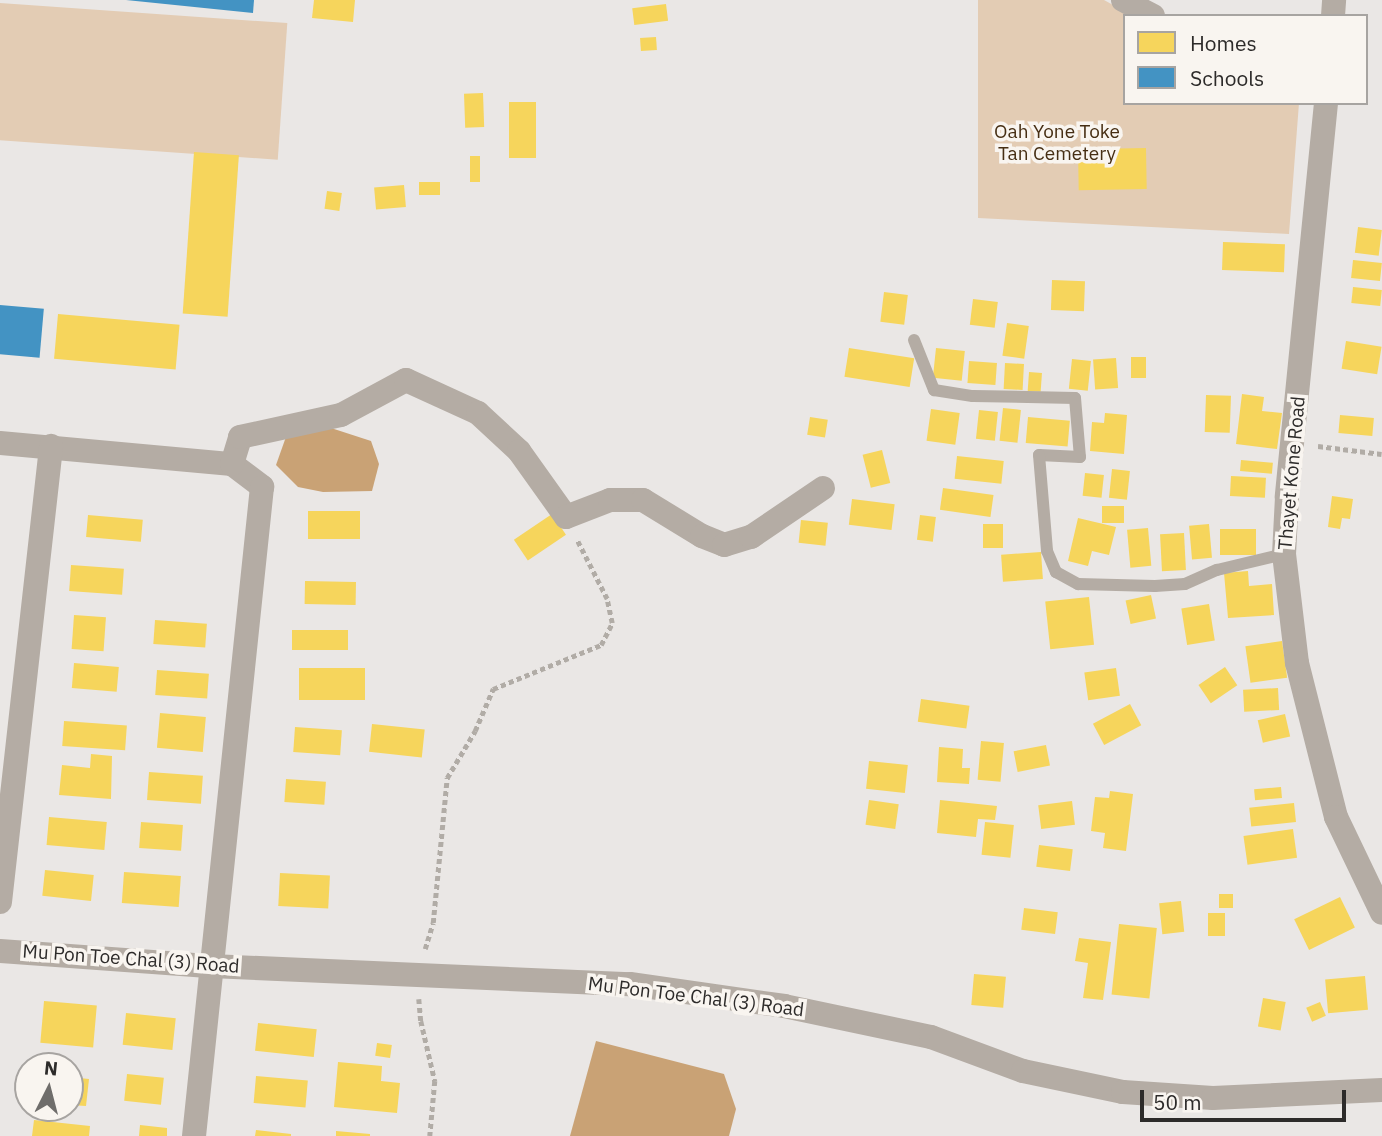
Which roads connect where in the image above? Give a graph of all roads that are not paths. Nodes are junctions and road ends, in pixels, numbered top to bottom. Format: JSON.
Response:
{"nodes":[{"id":1,"x":1123,"y":0,"type":"edge"},
{"id":2,"x":1149,"y":14,"type":"edge"},
{"id":3,"x":1326,"y":105,"type":"edge"},
{"id":4,"x":914,"y":340,"type":"dead end"},
{"id":5,"x":0,"y":443,"type":"edge"},
{"id":6,"x":51,"y":446,"type":"junction"},
{"id":7,"x":232,"y":464,"type":"junction"},
{"id":8,"x":822,"y":488,"type":"dead end"},
{"id":9,"x":1284,"y":554,"type":"junction"},
{"id":10,"x":0,"y":902,"type":"edge"},
{"id":11,"x":1382,"y":913,"type":"edge"},
{"id":12,"x":0,"y":951,"type":"edge"},
{"id":13,"x":211,"y":966,"type":"junction"},
{"id":14,"x":1382,"y":1090,"type":"edge"},
{"id":15,"x":194,"y":1136,"type":"edge"}],
"edges":[{"from":1,"to":2,"type":"street"},
{"from":3,"to":9,"type":"street","name":"Thayet Kone Road"},
{"from":4,"to":9,"type":"lane"},
{"from":5,"to":6,"type":"street"},
{"from":6,"to":7,"type":"street"},
{"from":6,"to":10,"type":"street"},
{"from":7,"to":8,"type":"street"},
{"from":7,"to":13,"type":"street"},
{"from":9,"to":11,"type":"street","name":"Thayet Kone Road"},
{"from":12,"to":13,"type":"street","name":"Mu Pon Toe Chal (3) Road"},
{"from":13,"to":14,"type":"street","name":"Mu Pon Toe Chal (3) Road"},
{"from":13,"to":15,"type":"street"}]}
